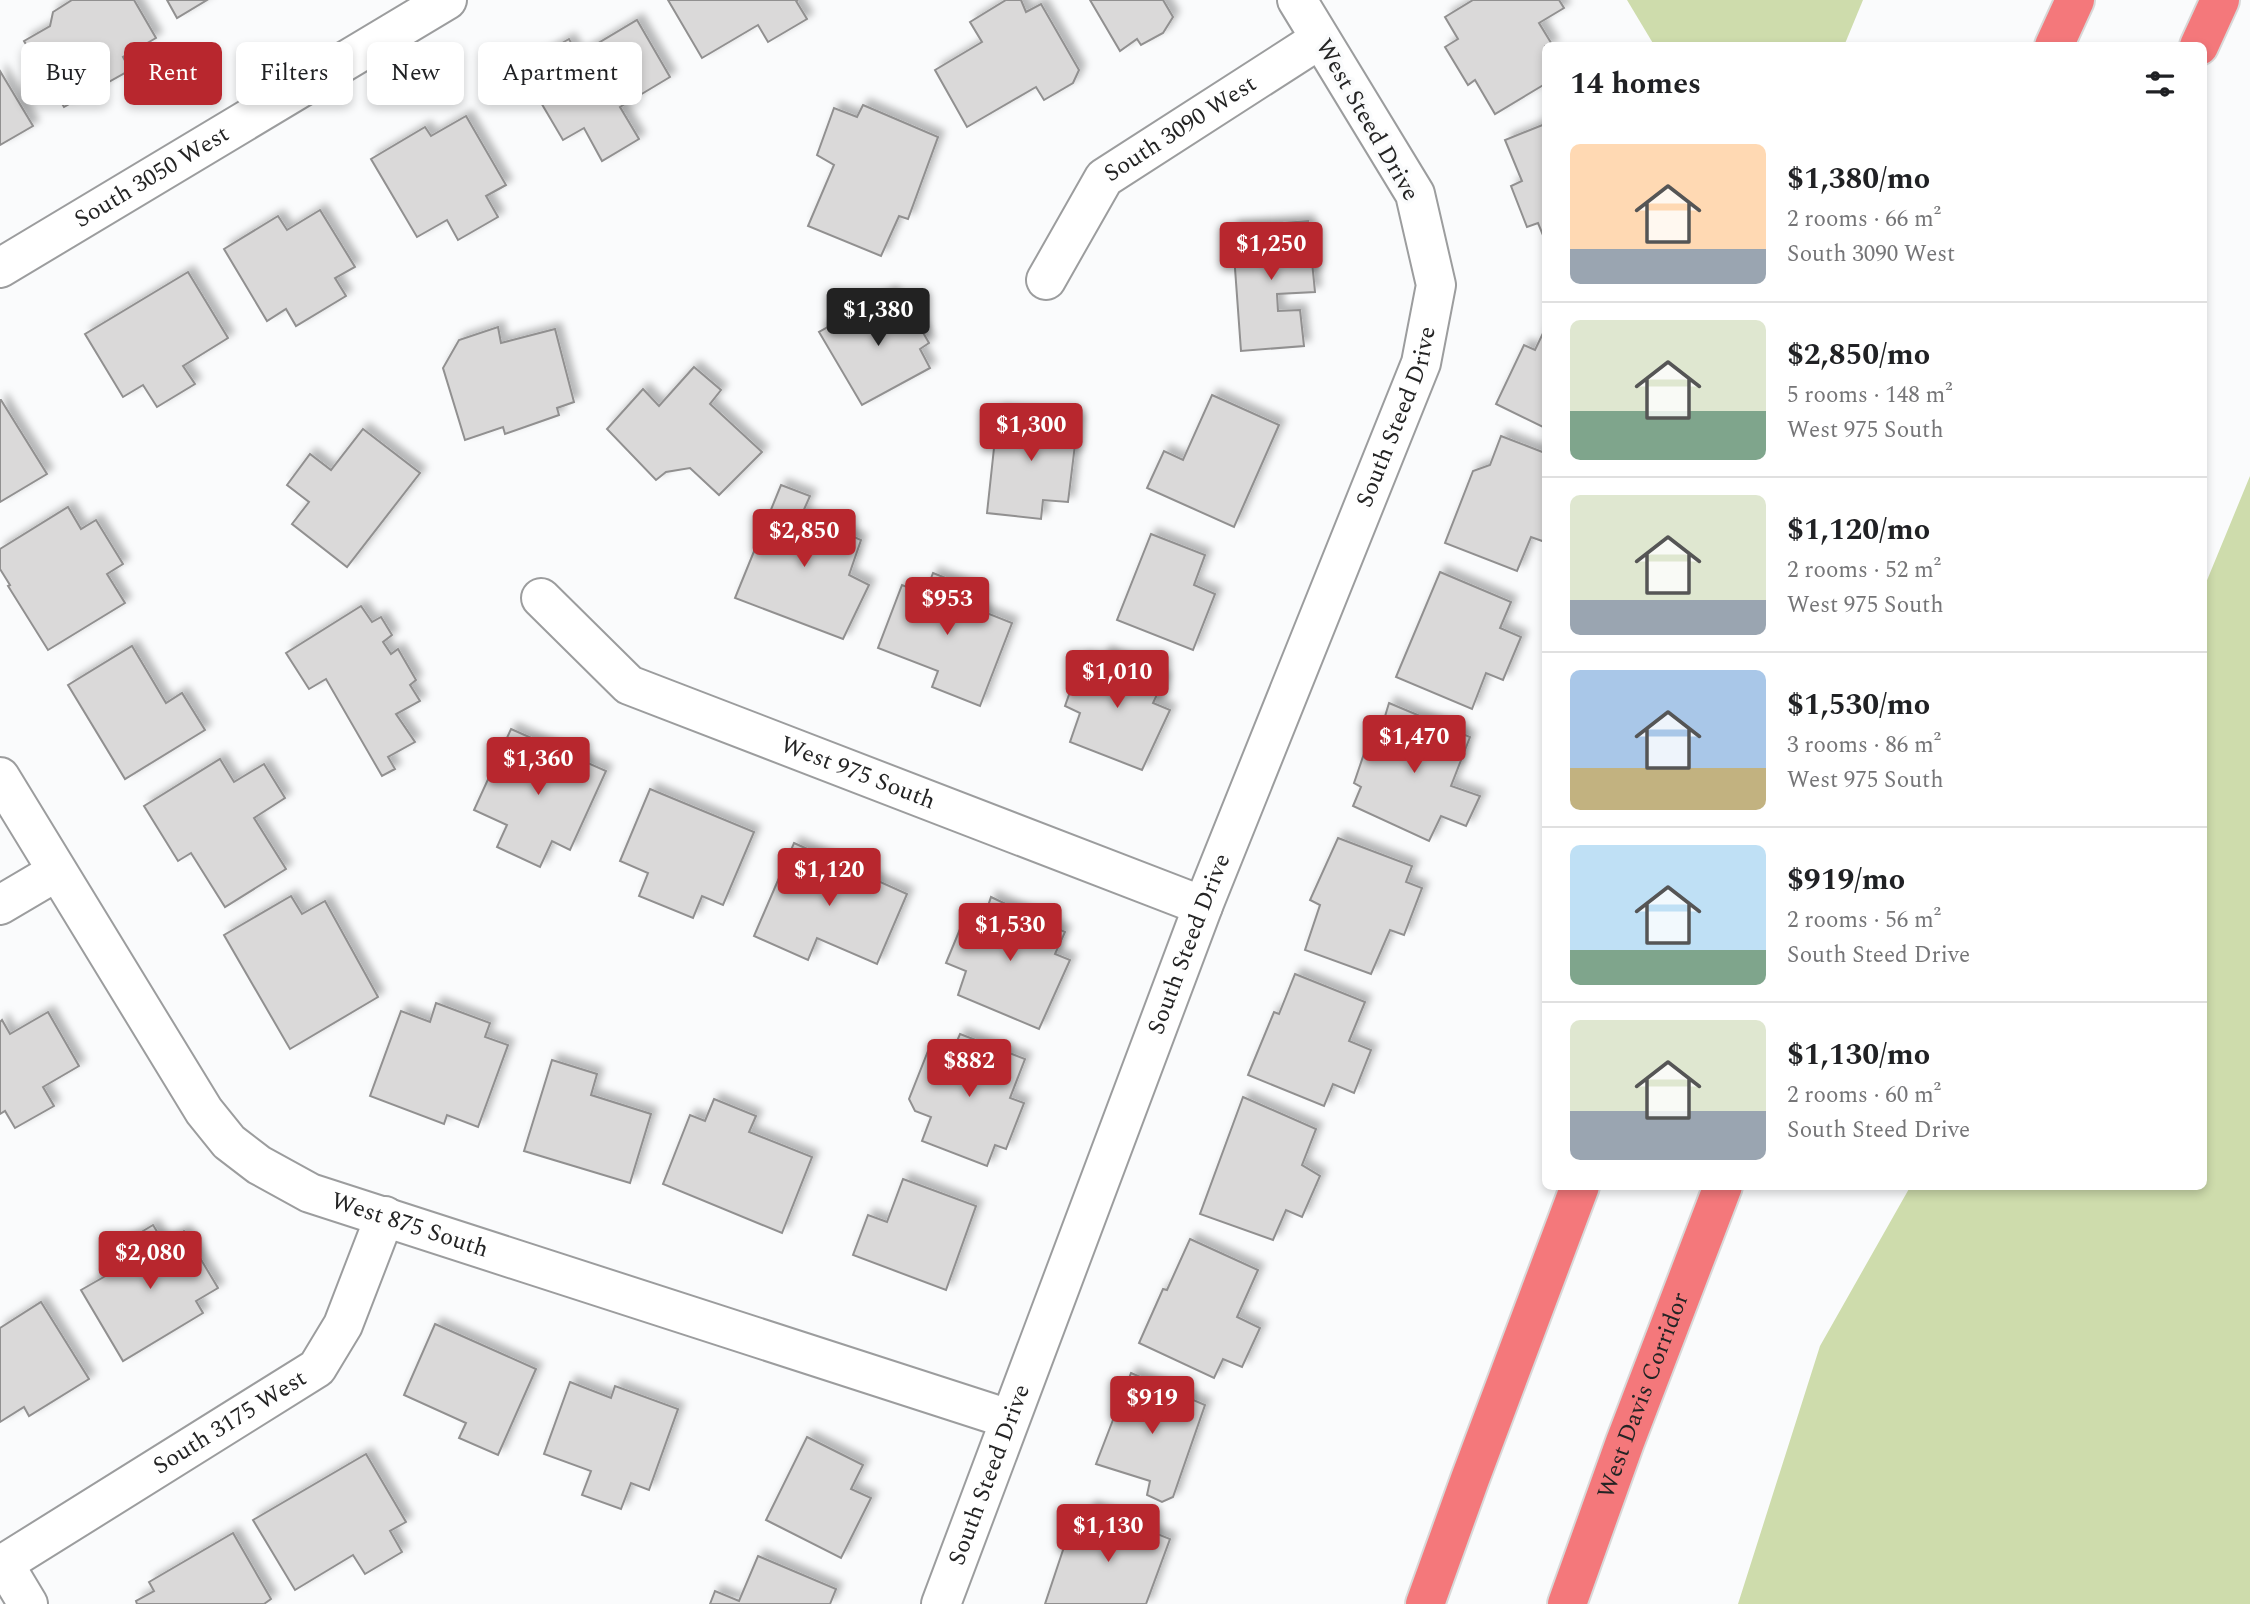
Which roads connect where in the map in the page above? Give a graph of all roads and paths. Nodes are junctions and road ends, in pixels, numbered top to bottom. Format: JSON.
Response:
{"nodes":[{"id":1,"x":447,"y":0,"type":"edge"},
{"id":2,"x":1297,"y":0,"type":"edge"},
{"id":3,"x":2075,"y":0,"type":"edge"},
{"id":4,"x":2220,"y":0,"type":"edge"},
{"id":5,"x":1320,"y":39,"type":"junction"},
{"id":6,"x":2056,"y":42,"type":"edge"},
{"id":7,"x":2201,"y":42,"type":"edge"},
{"id":8,"x":0,"y":268,"type":"edge"},
{"id":9,"x":1046,"y":280,"type":"dead end"},
{"id":10,"x":1436,"y":285,"type":"joint"},
{"id":11,"x":541,"y":598,"type":"dead end"},
{"id":12,"x":0,"y":777,"type":"edge"},
{"id":13,"x":56,"y":872,"type":"junction"},
{"id":14,"x":0,"y":905,"type":"edge"},
{"id":15,"x":1203,"y":906,"type":"junction"},
{"id":16,"x":1578,"y":1190,"type":"edge"},
{"id":17,"x":1721,"y":1190,"type":"edge"},
{"id":18,"x":385,"y":1216,"type":"junction"},
{"id":19,"x":1009,"y":1419,"type":"junction"},
{"id":20,"x":2,"y":1565,"type":"edge"},
{"id":21,"x":28,"y":1604,"type":"edge"},
{"id":22,"x":941,"y":1604,"type":"edge"},
{"id":23,"x":1425,"y":1604,"type":"edge"},
{"id":24,"x":1567,"y":1604,"type":"edge"}],
"edges":[{"from":1,"to":8,"type":"street","name":"South 3050 West"},
{"from":2,"to":5,"type":"street","name":"West Steed Drive"},
{"from":3,"to":6,"type":"highway"},
{"from":4,"to":7,"type":"highway"},
{"from":5,"to":9,"type":"street","name":"South 3090 West"},
{"from":5,"to":10,"type":"street","name":"West Steed Drive"},
{"from":10,"to":15,"type":"street","name":"South Steed Drive"},
{"from":11,"to":15,"type":"street","name":"West 975 South"},
{"from":12,"to":13,"type":"street","name":"West 875 South"},
{"from":13,"to":14,"type":"street"},
{"from":13,"to":18,"type":"street","name":"West 875 South"},
{"from":15,"to":19,"type":"street","name":"South Steed Drive"},
{"from":16,"to":23,"type":"highway"},
{"from":17,"to":24,"type":"highway","name":"West Davis Corridor"},
{"from":18,"to":19,"type":"street","name":"West 875 South"},
{"from":18,"to":20,"type":"street","name":"South 3175 West"},
{"from":19,"to":22,"type":"street","name":"South Steed Drive"},
{"from":20,"to":21,"type":"street"}]}
